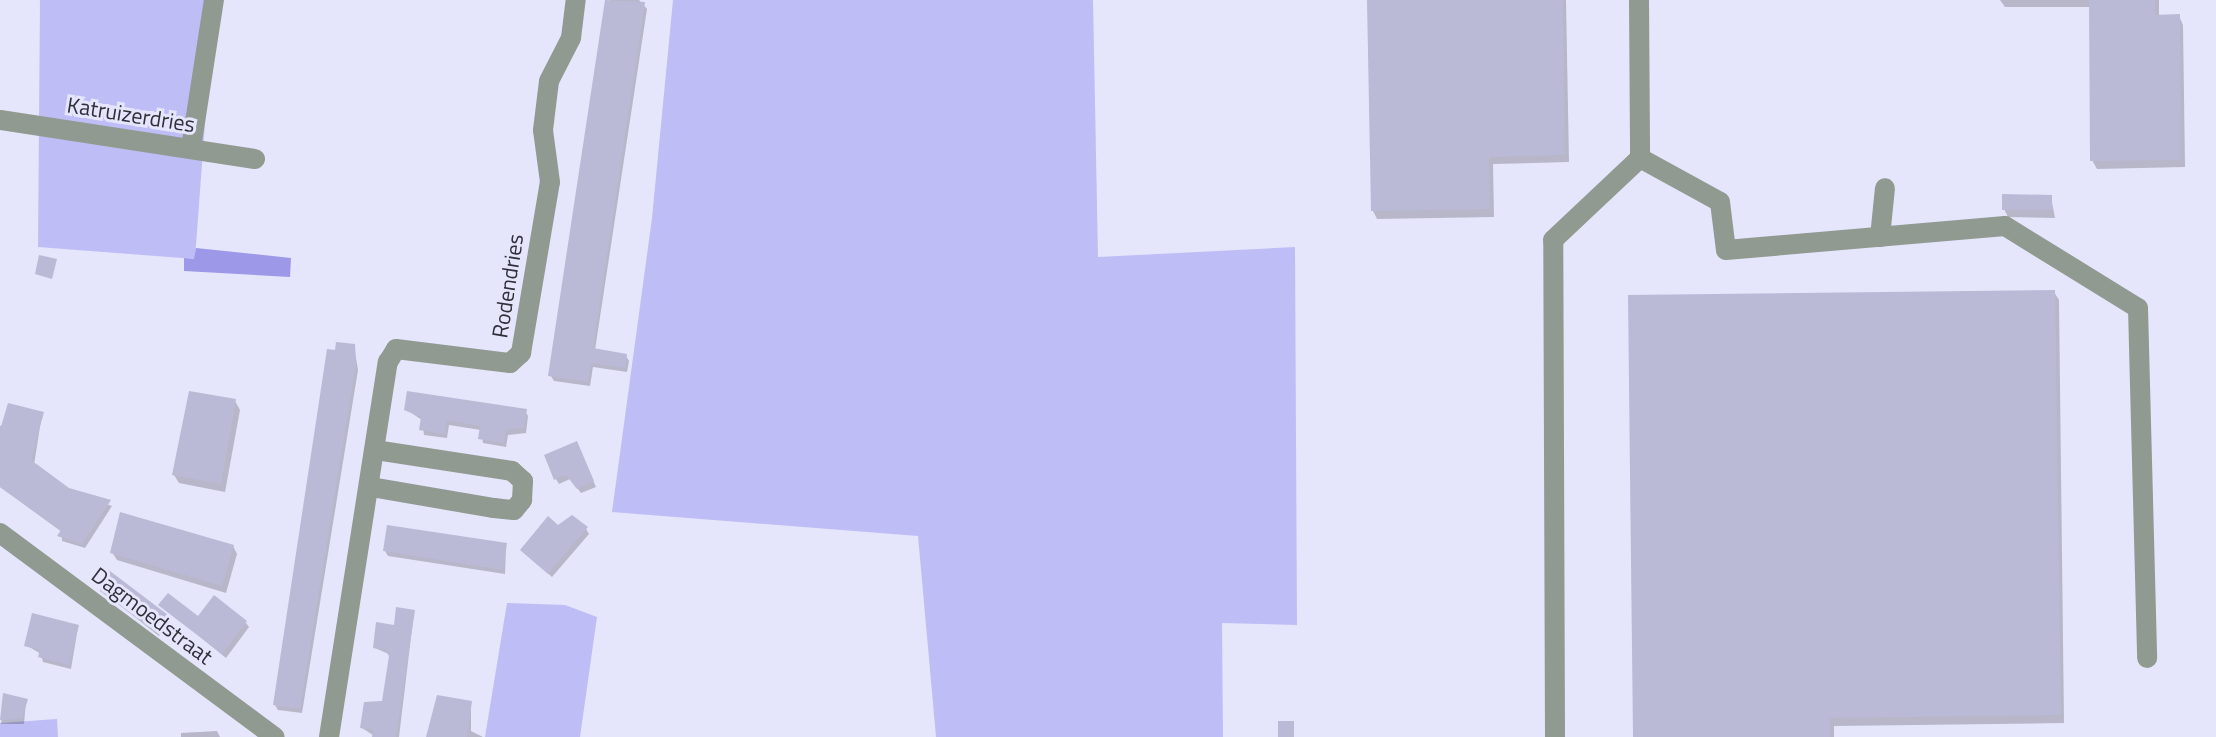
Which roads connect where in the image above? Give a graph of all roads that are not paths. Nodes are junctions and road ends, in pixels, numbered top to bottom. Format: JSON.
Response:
{"nodes":[{"id":1,"x":214,"y":0,"type":"edge"},
{"id":2,"x":576,"y":0,"type":"edge"},
{"id":3,"x":1639,"y":0,"type":"edge"},
{"id":4,"x":0,"y":120,"type":"edge"},
{"id":5,"x":191,"y":148,"type":"junction"},
{"id":6,"x":1640,"y":158,"type":"junction"},
{"id":7,"x":255,"y":159,"type":"dead end"},
{"id":8,"x":1885,"y":188,"type":"dead end"},
{"id":9,"x":1880,"y":237,"type":"junction"},
{"id":10,"x":375,"y":450,"type":"junction"},
{"id":11,"x":371,"y":487,"type":"junction"},
{"id":12,"x":0,"y":533,"type":"edge"},
{"id":13,"x":2147,"y":658,"type":"dead end"},
{"id":14,"x":275,"y":737,"type":"edge"},
{"id":15,"x":329,"y":737,"type":"edge"},
{"id":16,"x":1555,"y":737,"type":"edge"}],
"edges":[{"from":1,"to":5,"type":"street"},
{"from":2,"to":10,"type":"street","name":"Rodendries"},
{"from":3,"to":6,"type":"street"},
{"from":4,"to":5,"type":"street","name":"Katruizerdries"},
{"from":5,"to":7,"type":"street","name":"Katruizerdries"},
{"from":6,"to":9,"type":"street"},
{"from":6,"to":16,"type":"street"},
{"from":8,"to":9,"type":"street"},
{"from":9,"to":13,"type":"street"},
{"from":10,"to":11,"type":"street","name":"Rodendries"},
{"from":10,"to":11,"type":"street"},
{"from":11,"to":15,"type":"street","name":"Rodendries"},
{"from":12,"to":14,"type":"street","name":"Dagmoedstraat"}]}
